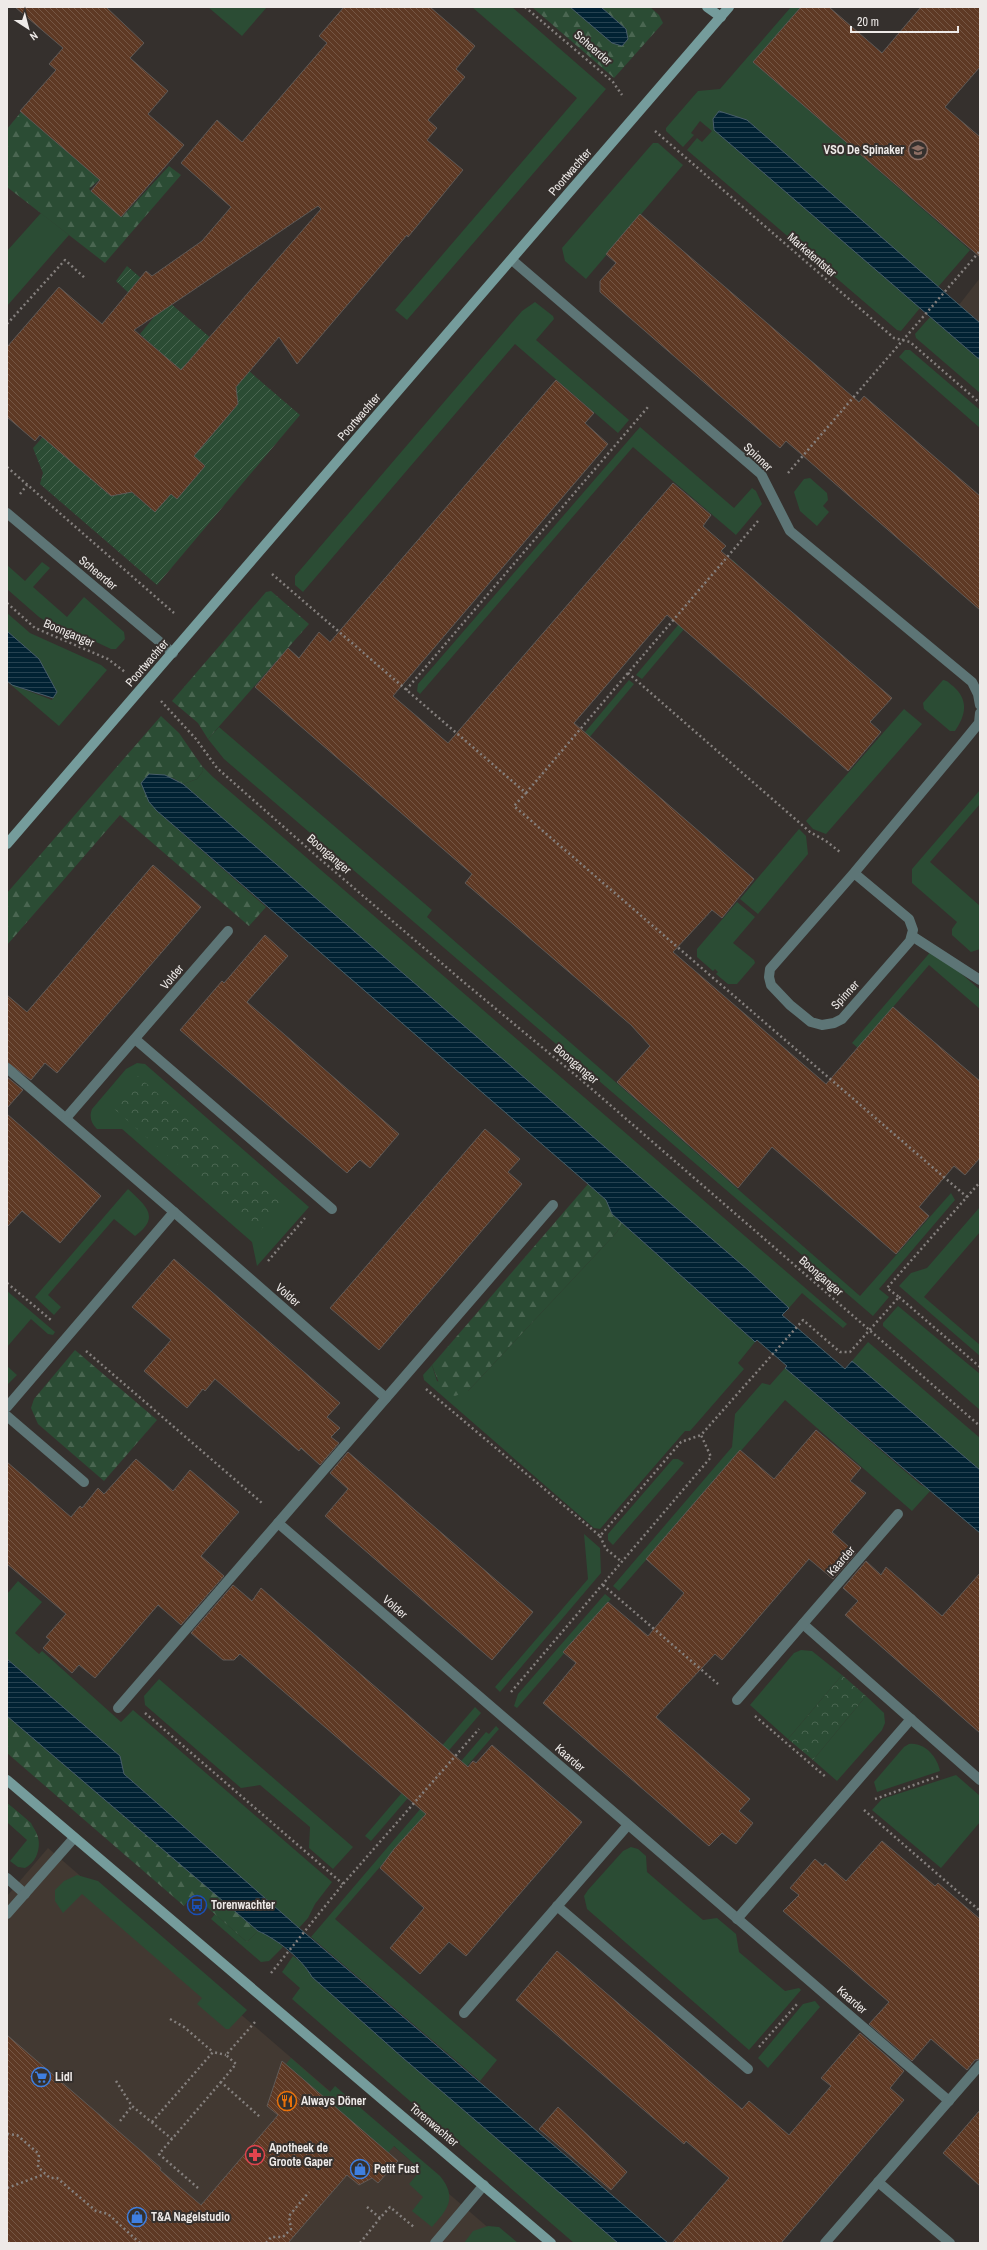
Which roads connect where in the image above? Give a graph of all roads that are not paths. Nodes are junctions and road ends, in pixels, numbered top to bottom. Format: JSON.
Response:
{"nodes":[{"id":1,"x":707,"y":7,"type":"edge"},
{"id":2,"x":729,"y":7,"type":"edge"},
{"id":3,"x":721,"y":17,"type":"junction"},
{"id":4,"x":512,"y":260,"type":"junction"},
{"id":5,"x":7,"y":513,"type":"edge"},
{"id":6,"x":172,"y":653,"type":"junction"},
{"id":7,"x":980,"y":705,"type":"edge"},
{"id":8,"x":980,"y":713,"type":"edge"},
{"id":9,"x":7,"y":844,"type":"edge"},
{"id":10,"x":856,"y":871,"type":"junction"},
{"id":11,"x":228,"y":930,"type":"dead end"},
{"id":12,"x":912,"y":936,"type":"junction"},
{"id":13,"x":980,"y":980,"type":"edge"},
{"id":14,"x":135,"y":1040,"type":"junction"},
{"id":15,"x":7,"y":1068,"type":"edge"},
{"id":16,"x":66,"y":1118,"type":"junction"},
{"id":17,"x":553,"y":1205,"type":"dead end"},
{"id":18,"x":332,"y":1209,"type":"dead end"},
{"id":19,"x":174,"y":1212,"type":"junction"},
{"id":20,"x":386,"y":1398,"type":"junction"},
{"id":21,"x":7,"y":1407,"type":"edge"},
{"id":22,"x":7,"y":1416,"type":"edge"},
{"id":23,"x":84,"y":1482,"type":"dead end"},
{"id":24,"x":898,"y":1514,"type":"dead end"},
{"id":25,"x":279,"y":1521,"type":"junction"},
{"id":26,"x":803,"y":1624,"type":"junction"},
{"id":27,"x":737,"y":1700,"type":"road end"},
{"id":28,"x":118,"y":1708,"type":"dead end"},
{"id":29,"x":495,"y":1711,"type":"joint"},
{"id":30,"x":912,"y":1719,"type":"junction"},
{"id":31,"x":7,"y":1780,"type":"edge"},
{"id":32,"x":980,"y":1780,"type":"edge"},
{"id":33,"x":628,"y":1825,"type":"junction"},
{"id":34,"x":74,"y":1838,"type":"junction"},
{"id":35,"x":7,"y":1878,"type":"edge"},
{"id":36,"x":25,"y":1894,"type":"junction"},
{"id":37,"x":557,"y":1906,"type":"junction"},
{"id":38,"x":7,"y":1914,"type":"edge"},
{"id":39,"x":738,"y":1919,"type":"junction"},
{"id":40,"x":464,"y":2013,"type":"dead end"},
{"id":41,"x":980,"y":2065,"type":"edge"},
{"id":42,"x":745,"y":2067,"type":"road end"},
{"id":43,"x":949,"y":2101,"type":"junction"},
{"id":44,"x":878,"y":2182,"type":"junction"},
{"id":45,"x":484,"y":2185,"type":"junction"},
{"id":46,"x":435,"y":2243,"type":"edge"},
{"id":47,"x":551,"y":2243,"type":"edge"},
{"id":48,"x":825,"y":2243,"type":"edge"},
{"id":49,"x":950,"y":2243,"type":"edge"}],
"edges":[{"from":1,"to":3,"type":"street"},
{"from":2,"to":3,"type":"street","name":"Poortwachter"},
{"from":3,"to":4,"type":"street","name":"Poortwachter"},
{"from":4,"to":6,"type":"street","name":"Poortwachter"},
{"from":4,"to":7,"type":"street","name":"Spinner"},
{"from":5,"to":6,"type":"street","name":"Scheerder"},
{"from":6,"to":9,"type":"street","name":"Poortwachter"},
{"from":8,"to":10,"type":"street","name":"Spinner"},
{"from":10,"to":12,"type":"street"},
{"from":10,"to":12,"type":"street","name":"Spinner"},
{"from":11,"to":14,"type":"street","name":"Volder"},
{"from":12,"to":13,"type":"street"},
{"from":14,"to":16,"type":"street","name":"Volder"},
{"from":14,"to":18,"type":"street"},
{"from":15,"to":16,"type":"street","name":"Volder"},
{"from":16,"to":19,"type":"street","name":"Volder"},
{"from":17,"to":20,"type":"street"},
{"from":19,"to":20,"type":"street","name":"Volder"},
{"from":19,"to":21,"type":"street"},
{"from":20,"to":25,"type":"street"},
{"from":22,"to":23,"type":"street"},
{"from":24,"to":26,"type":"street","name":"Kaarder"},
{"from":25,"to":28,"type":"street"},
{"from":25,"to":29,"type":"street","name":"Volder"},
{"from":26,"to":27,"type":"street","name":"Kaarder"},
{"from":26,"to":30,"type":"street"},
{"from":29,"to":33,"type":"street","name":"Kaarder"},
{"from":30,"to":32,"type":"street"},
{"from":30,"to":39,"type":"street"},
{"from":31,"to":34,"type":"street","name":"Torenwachter"},
{"from":33,"to":37,"type":"street"},
{"from":33,"to":39,"type":"street","name":"Kaarder"},
{"from":34,"to":36,"type":"street"},
{"from":34,"to":45,"type":"street","name":"Torenwachter"},
{"from":35,"to":36,"type":"street"},
{"from":36,"to":38,"type":"street"},
{"from":37,"to":40,"type":"street"},
{"from":37,"to":42,"type":"street"},
{"from":39,"to":43,"type":"street","name":"Kaarder"},
{"from":41,"to":43,"type":"street"},
{"from":43,"to":44,"type":"street"},
{"from":44,"to":48,"type":"street"},
{"from":44,"to":49,"type":"street"},
{"from":45,"to":46,"type":"street"},
{"from":45,"to":47,"type":"street","name":"Torenwachter"}]}
